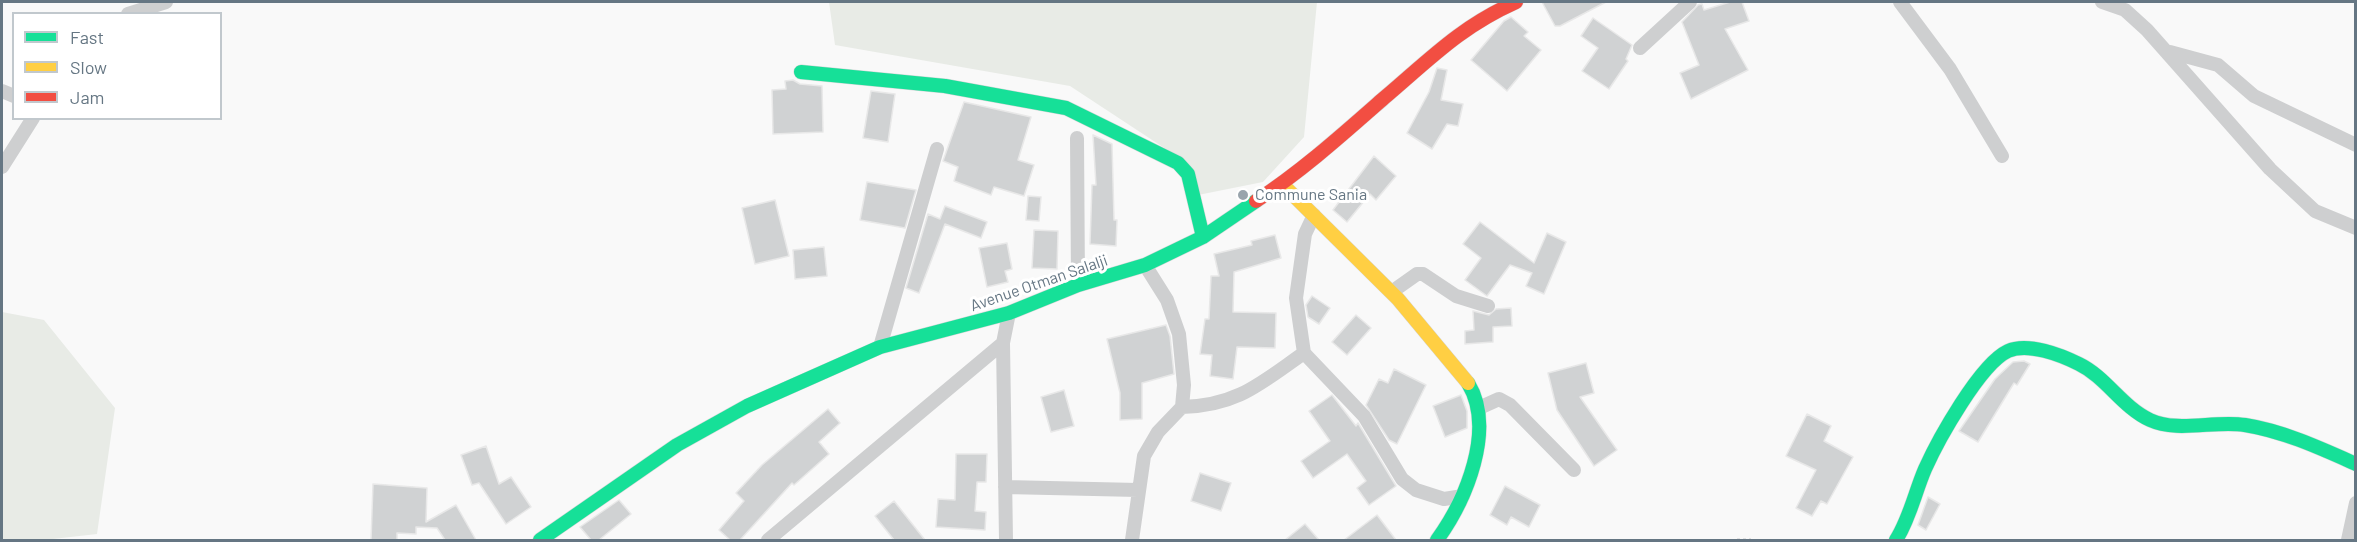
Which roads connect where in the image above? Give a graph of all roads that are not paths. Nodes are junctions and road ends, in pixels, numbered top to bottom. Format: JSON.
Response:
{"nodes":[{"id":1,"x":166,"y":2,"type":"edge"},
{"id":2,"x":1516,"y":2,"type":"edge"},
{"id":3,"x":1690,"y":2,"type":"edge"},
{"id":4,"x":1900,"y":2,"type":"edge"},
{"id":5,"x":2102,"y":2,"type":"edge"},
{"id":6,"x":134,"y":12,"type":"edge"},
{"id":7,"x":1640,"y":48,"type":"dead end"},
{"id":8,"x":2170,"y":52,"type":"junction"},
{"id":9,"x":801,"y":72,"type":"dead end"},
{"id":10,"x":32,"y":120,"type":"edge"},
{"id":11,"x":1077,"y":138,"type":"dead end"},
{"id":12,"x":2355,"y":145,"type":"edge"},
{"id":13,"x":937,"y":149,"type":"dead end"},
{"id":14,"x":2002,"y":156,"type":"dead end"},
{"id":15,"x":2,"y":167,"type":"edge"},
{"id":16,"x":1282,"y":184,"type":"junction"},
{"id":17,"x":1314,"y":215,"type":"junction"},
{"id":18,"x":2355,"y":228,"type":"edge"},
{"id":19,"x":1203,"y":237,"type":"junction"},
{"id":20,"x":1145,"y":265,"type":"junction"},
{"id":21,"x":1078,"y":285,"type":"junction"},
{"id":22,"x":1393,"y":291,"type":"junction"},
{"id":23,"x":1488,"y":306,"type":"dead end"},
{"id":24,"x":1010,"y":313,"type":"junction"},
{"id":25,"x":1003,"y":343,"type":"junction"},
{"id":26,"x":880,"y":346,"type":"junction"},
{"id":27,"x":1304,"y":354,"type":"junction"},
{"id":28,"x":1182,"y":407,"type":"junction"},
{"id":29,"x":1479,"y":408,"type":"junction"},
{"id":30,"x":2355,"y":464,"type":"edge"},
{"id":31,"x":1574,"y":470,"type":"dead end"},
{"id":32,"x":1005,"y":487,"type":"junction"},
{"id":33,"x":1138,"y":490,"type":"junction"},
{"id":34,"x":1463,"y":496,"type":"junction"},
{"id":35,"x":2355,"y":502,"type":"edge"},
{"id":36,"x":540,"y":540,"type":"edge"},
{"id":37,"x":768,"y":540,"type":"edge"},
{"id":38,"x":1006,"y":540,"type":"edge"},
{"id":39,"x":1132,"y":540,"type":"edge"},
{"id":40,"x":1437,"y":540,"type":"edge"},
{"id":41,"x":1896,"y":540,"type":"edge"},
{"id":42,"x":2348,"y":540,"type":"edge"}],
"edges":[{"from":1,"to":6,"type":"street"},
{"from":2,"to":16,"type":"street","name":"Avenue Otman Salalji"},
{"from":3,"to":7,"type":"street"},
{"from":4,"to":14,"type":"street"},
{"from":5,"to":8,"type":"street"},
{"from":8,"to":12,"type":"street"},
{"from":8,"to":18,"type":"street"},
{"from":9,"to":19,"type":"street"},
{"from":10,"to":15,"type":"street"},
{"from":11,"to":21,"type":"street"},
{"from":13,"to":26,"type":"street"},
{"from":16,"to":17,"type":"street"},
{"from":16,"to":19,"type":"street","name":"Avenue Otman Salalji"},
{"from":17,"to":22,"type":"street"},
{"from":17,"to":27,"type":"street"},
{"from":19,"to":20,"type":"street","name":"Avenue Otman Salalji"},
{"from":20,"to":21,"type":"street","name":"Avenue Otman Salalji"},
{"from":20,"to":28,"type":"street"},
{"from":21,"to":24,"type":"street","name":"Avenue Otman Salalji"},
{"from":22,"to":23,"type":"street"},
{"from":22,"to":29,"type":"street"},
{"from":24,"to":25,"type":"street"},
{"from":24,"to":26,"type":"street","name":"Avenue Otman Salalji"},
{"from":25,"to":32,"type":"street"},
{"from":25,"to":37,"type":"street"},
{"from":26,"to":36,"type":"street","name":"Avenue Otman Salalji"},
{"from":27,"to":28,"type":"street"},
{"from":27,"to":34,"type":"street"},
{"from":28,"to":33,"type":"street"},
{"from":29,"to":31,"type":"street"},
{"from":29,"to":34,"type":"street"},
{"from":30,"to":41,"type":"street"},
{"from":32,"to":33,"type":"street"},
{"from":32,"to":38,"type":"street"},
{"from":33,"to":39,"type":"street"},
{"from":34,"to":40,"type":"street"},
{"from":35,"to":42,"type":"street"}]}
